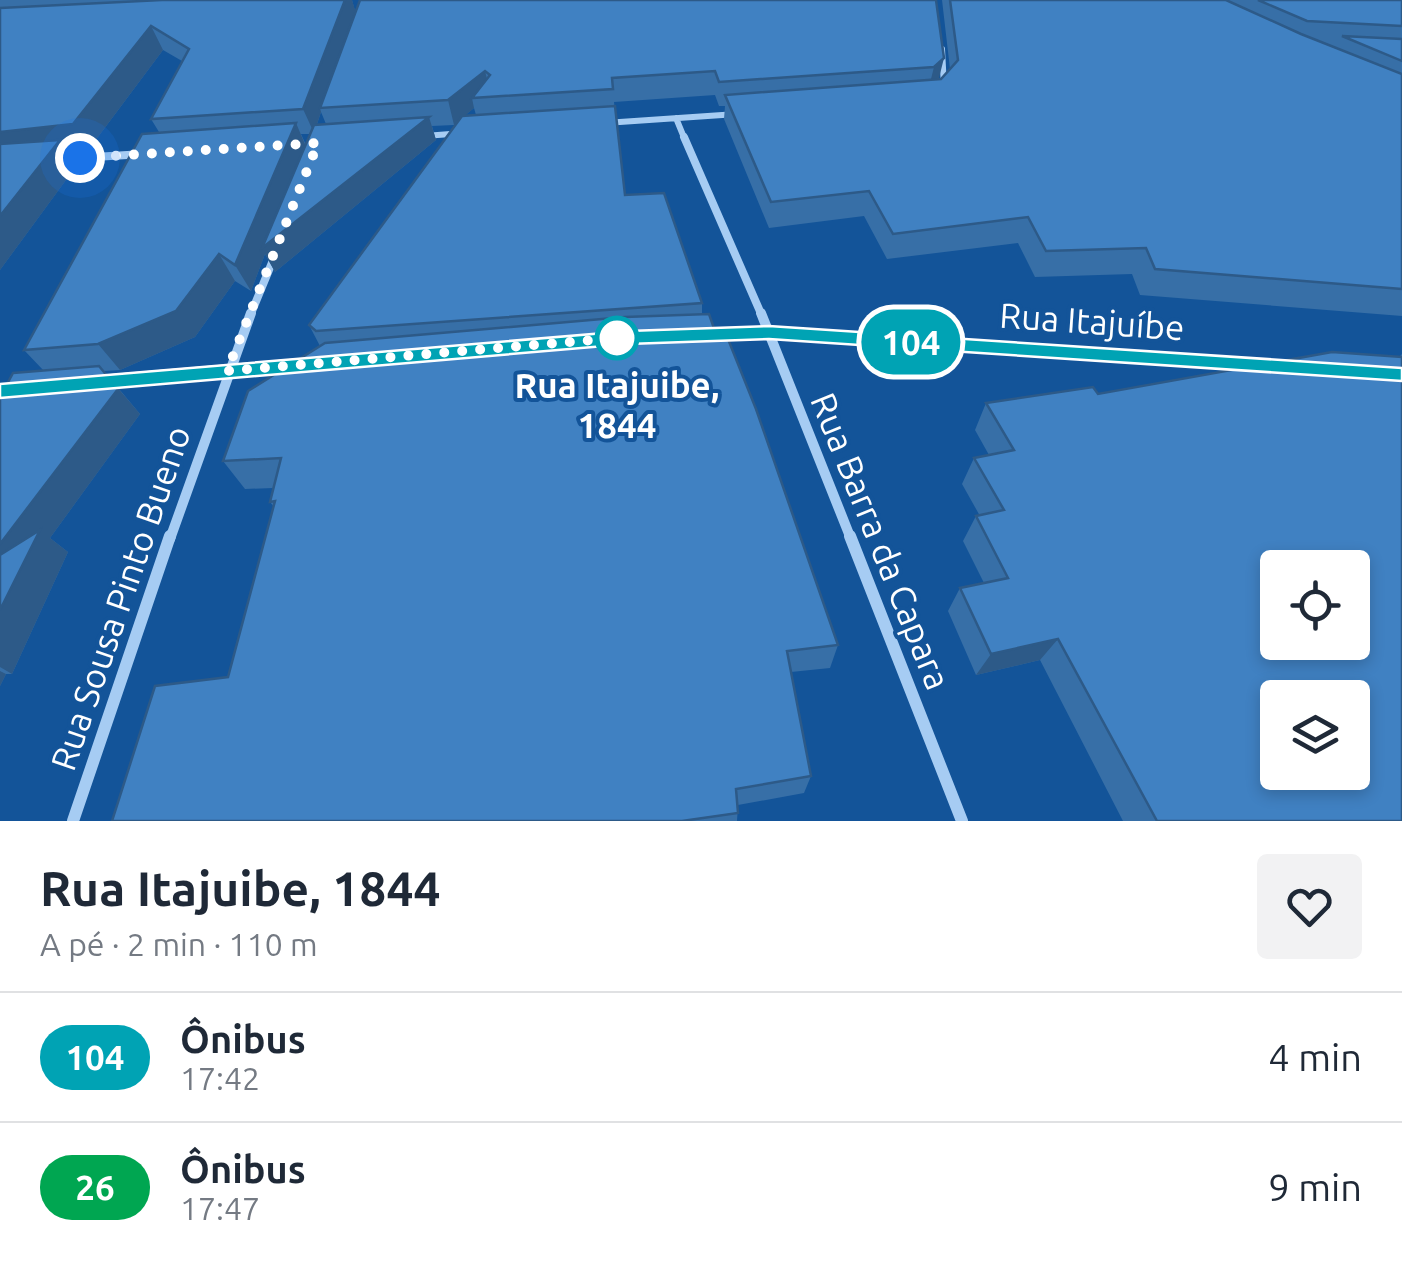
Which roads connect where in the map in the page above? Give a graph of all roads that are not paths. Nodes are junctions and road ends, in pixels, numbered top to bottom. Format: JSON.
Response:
{"nodes":[{"id":1,"x":940,"y":38,"type":"edge"},
{"id":2,"x":940,"y":92,"type":"edge"},
{"id":3,"x":751,"y":113,"type":"edge"},
{"id":4,"x":676,"y":118,"type":"junction"},
{"id":5,"x":596,"y":124,"type":"edge"},
{"id":6,"x":477,"y":132,"type":"edge"},
{"id":7,"x":417,"y":136,"type":"edge"},
{"id":8,"x":159,"y":153,"type":"edge"},
{"id":9,"x":60,"y":160,"type":"edge"},
{"id":10,"x":282,"y":238,"type":"edge"},
{"id":11,"x":769,"y":332,"type":"junction"},
{"id":12,"x":663,"y":336,"type":"edge"},
{"id":13,"x":341,"y":361,"type":"edge"},
{"id":14,"x":1303,"y":368,"type":"edge"},
{"id":15,"x":227,"y":371,"type":"junction"},
{"id":16,"x":76,"y":384,"type":"edge"},
{"id":17,"x":72,"y":821,"type":"edge"},
{"id":18,"x":962,"y":821,"type":"edge"}],
"edges":[{"from":1,"to":2,"type":"street"},
{"from":3,"to":4,"type":"street"},
{"from":4,"to":5,"type":"street"},
{"from":4,"to":11,"type":"street","name":"Rua Barra da Capara"},
{"from":6,"to":7,"type":"street"},
{"from":8,"to":9,"type":"street"},
{"from":10,"to":15,"type":"street","name":"Rua Sousa Pinto Bueno"},
{"from":11,"to":12,"type":"main road","name":"Rua Itajuíbe"},
{"from":11,"to":14,"type":"main road","name":"Rua Itajuíbe"},
{"from":11,"to":18,"type":"street","name":"Rua Barra da Capara"},
{"from":13,"to":15,"type":"main road"},
{"from":15,"to":16,"type":"main road"},
{"from":15,"to":17,"type":"street","name":"Rua Sousa Pinto Bueno"}]}
